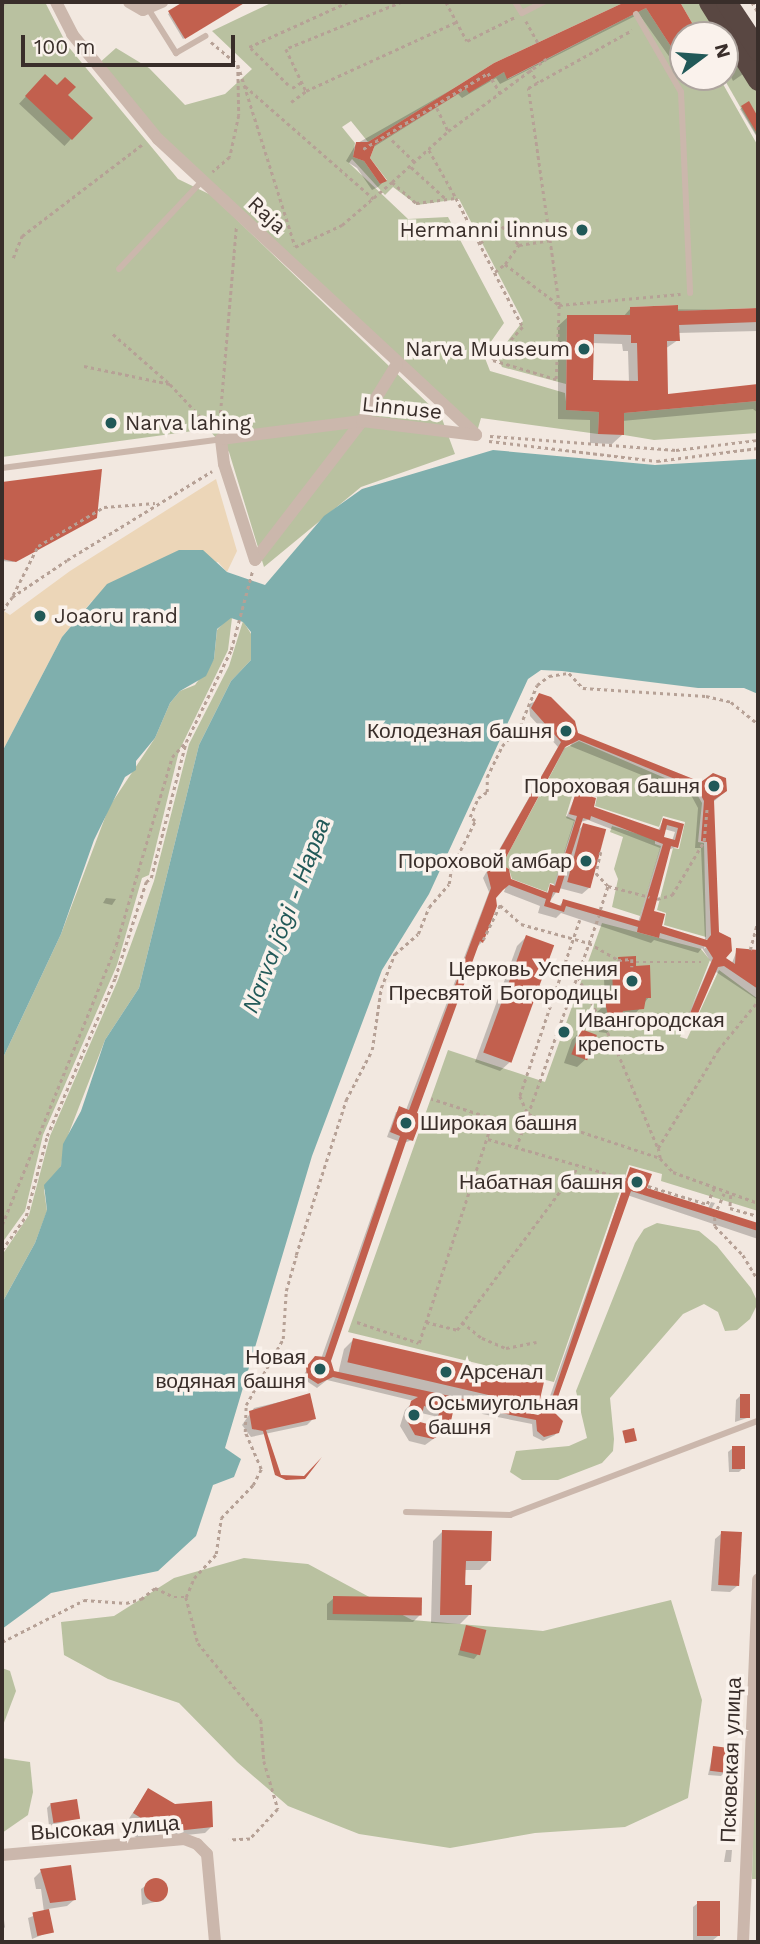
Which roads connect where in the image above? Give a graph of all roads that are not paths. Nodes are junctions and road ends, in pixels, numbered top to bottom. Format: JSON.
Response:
{"nodes":[{"id":1,"x":56,"y":2,"type":"edge"},
{"id":2,"x":130,"y":2,"type":"edge"},
{"id":3,"x":162,"y":2,"type":"edge"},
{"id":4,"x":515,"y":2,"type":"edge"},
{"id":5,"x":544,"y":2,"type":"edge"},
{"id":6,"x":709,"y":2,"type":"edge"},
{"id":7,"x":726,"y":2,"type":"edge"},
{"id":8,"x":741,"y":2,"type":"edge"},
{"id":9,"x":149,"y":10,"type":"junction"},
{"id":10,"x":636,"y":14,"type":"dead end"},
{"id":11,"x":758,"y":27,"type":"edge"},
{"id":12,"x":205,"y":36,"type":"road end"},
{"id":13,"x":758,"y":50,"type":"edge"},
{"id":14,"x":758,"y":80,"type":"edge"},
{"id":15,"x":202,"y":181,"type":"junction"},
{"id":16,"x":119,"y":269,"type":"dead end"},
{"id":17,"x":691,"y":293,"type":"road end"},
{"id":18,"x":397,"y":364,"type":"junction"},
{"id":19,"x":362,"y":421,"type":"junction"},
{"id":20,"x":476,"y":435,"type":"joint"},
{"id":21,"x":221,"y":439,"type":"junction"},
{"id":22,"x":2,"y":468,"type":"edge"},
{"id":23,"x":758,"y":1421,"type":"edge"},
{"id":24,"x":406,"y":1512,"type":"dead end"},
{"id":25,"x":758,"y":1579,"type":"edge"},
{"id":26,"x":2,"y":1855,"type":"edge"},
{"id":27,"x":215,"y":1942,"type":"edge"},
{"id":28,"x":743,"y":1942,"type":"edge"}],
"edges":[{"from":1,"to":15,"type":"street","name":"Raja"},
{"from":2,"to":9,"type":"street"},
{"from":3,"to":9,"type":"street"},
{"from":4,"to":5,"type":"lane"},
{"from":6,"to":14,"type":"highway"},
{"from":7,"to":13,"type":"highway"},
{"from":8,"to":11,"type":"highway"},
{"from":9,"to":12,"type":"lane"},
{"from":10,"to":17,"type":"lane"},
{"from":15,"to":16,"type":"lane"},
{"from":15,"to":18,"type":"street","name":"Raja"},
{"from":18,"to":19,"type":"street"},
{"from":18,"to":20,"type":"street","name":"Raja"},
{"from":19,"to":20,"type":"street","name":"Linnuse"},
{"from":19,"to":21,"type":"street","name":"Linnuse"},
{"from":19,"to":21,"type":"street"},
{"from":21,"to":22,"type":"lane","name":"Linnuse"},
{"from":23,"to":24,"type":"lane"},
{"from":25,"to":28,"type":"street","name":"Псковская улица"},
{"from":26,"to":27,"type":"street","name":"Высокая улица"}]}
